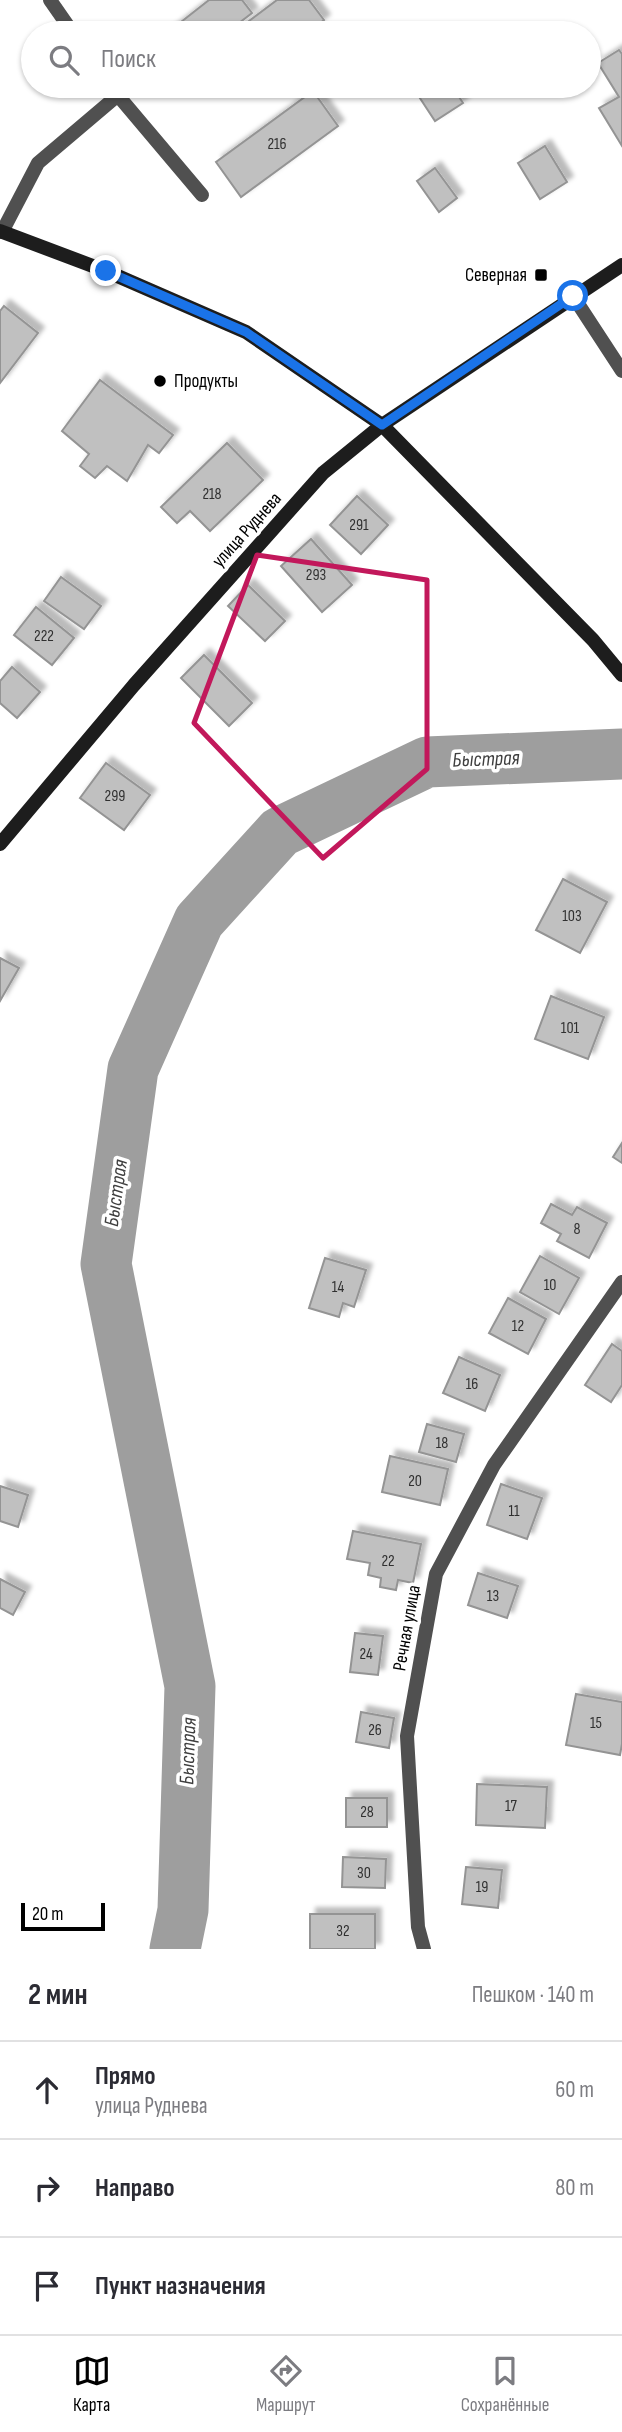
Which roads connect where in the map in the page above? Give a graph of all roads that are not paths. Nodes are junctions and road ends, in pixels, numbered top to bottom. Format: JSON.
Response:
{"nodes":[{"id":1,"x":50,"y":0,"type":"edge"},
{"id":2,"x":65,"y":21,"type":"edge"},
{"id":3,"x":107,"y":98,"type":"edge"},
{"id":4,"x":120,"y":98,"type":"edge"},
{"id":5,"x":202,"y":195,"type":"dead end"},
{"id":6,"x":1,"y":232,"type":"edge"},
{"id":7,"x":622,"y":265,"type":"edge"},
{"id":8,"x":573,"y":296,"type":"junction"},
{"id":9,"x":622,"y":372,"type":"edge"},
{"id":10,"x":382,"y":425,"type":"junction"},
{"id":11,"x":622,"y":675,"type":"edge"},
{"id":12,"x":0,"y":844,"type":"edge"},
{"id":13,"x":622,"y":1282,"type":"edge"},
{"id":14,"x":424,"y":1949,"type":"edge"}],
"edges":[{"from":1,"to":2,"type":"street"},
{"from":3,"to":6,"type":"street"},
{"from":4,"to":5,"type":"street"},
{"from":6,"to":10,"type":"street"},
{"from":7,"to":8,"type":"street","name":"улица Руднева"},
{"from":8,"to":9,"type":"street"},
{"from":8,"to":10,"type":"street","name":"улица Руднева"},
{"from":10,"to":11,"type":"street"},
{"from":10,"to":12,"type":"street","name":"улица Руднева"},
{"from":13,"to":14,"type":"street","name":"Речная улица"}]}
